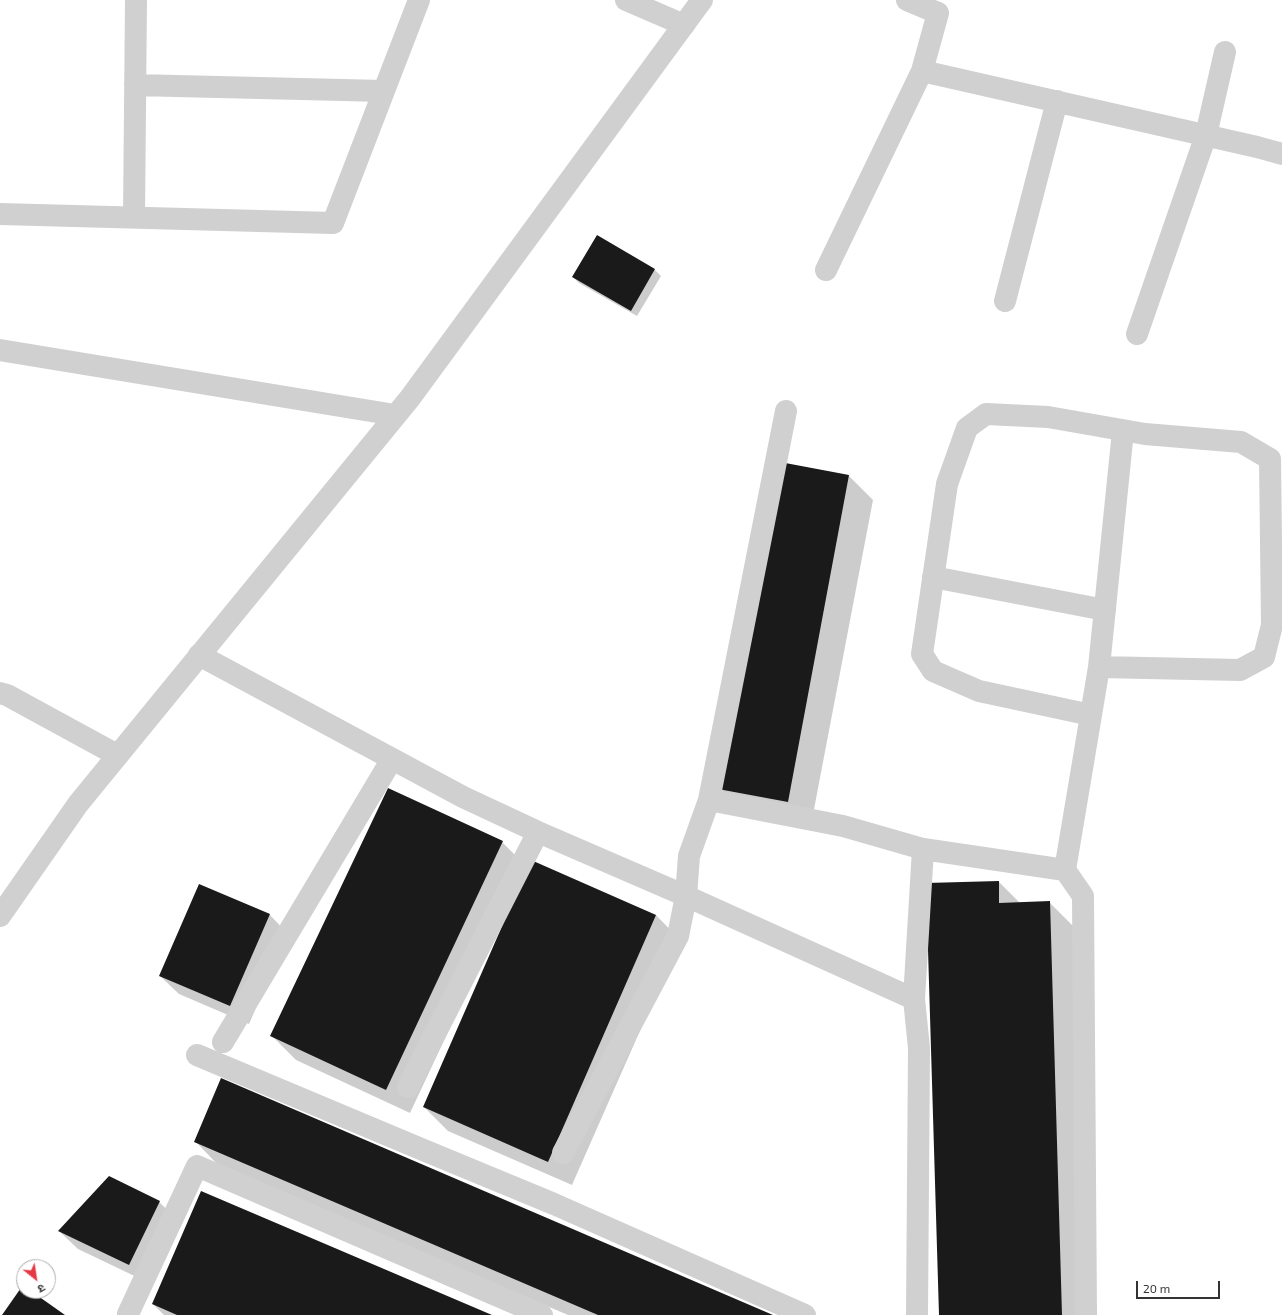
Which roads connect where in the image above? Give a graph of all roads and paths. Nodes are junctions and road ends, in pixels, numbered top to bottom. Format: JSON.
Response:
{"nodes":[{"id":1,"x":136,"y":0,"type":"edge"},
{"id":2,"x":419,"y":0,"type":"edge"},
{"id":3,"x":626,"y":0,"type":"edge"},
{"id":4,"x":702,"y":0,"type":"edge"},
{"id":5,"x":907,"y":0,"type":"edge"},
{"id":6,"x":684,"y":25,"type":"junction"},
{"id":7,"x":1225,"y":52,"type":"dead end"},
{"id":8,"x":922,"y":71,"type":"junction"},
{"id":9,"x":135,"y":85,"type":"junction"},
{"id":10,"x":384,"y":91,"type":"junction"},
{"id":11,"x":1058,"y":101,"type":"junction"},
{"id":12,"x":1206,"y":135,"type":"junction"},
{"id":13,"x":1282,"y":154,"type":"edge"},
{"id":14,"x":0,"y":214,"type":"edge"},
{"id":15,"x":134,"y":218,"type":"junction"},
{"id":16,"x":826,"y":270,"type":"dead end"},
{"id":17,"x":1005,"y":301,"type":"dead end"},
{"id":18,"x":1137,"y":334,"type":"dead end"},
{"id":19,"x":0,"y":350,"type":"edge"},
{"id":20,"x":786,"y":411,"type":"dead end"},
{"id":21,"x":395,"y":415,"type":"junction"},
{"id":22,"x":1123,"y":431,"type":"junction"},
{"id":23,"x":934,"y":577,"type":"junction"},
{"id":24,"x":1105,"y":610,"type":"junction"},
{"id":25,"x":199,"y":655,"type":"junction"},
{"id":26,"x":1099,"y":667,"type":"junction"},
{"id":27,"x":0,"y":693,"type":"edge"},
{"id":28,"x":1091,"y":715,"type":"junction"},
{"id":29,"x":117,"y":755,"type":"junction"},
{"id":30,"x":392,"y":759,"type":"junction"},
{"id":31,"x":708,"y":800,"type":"junction"},
{"id":32,"x":538,"y":832,"type":"junction"},
{"id":33,"x":923,"y":850,"type":"junction"},
{"id":34,"x":1066,"y":870,"type":"junction"},
{"id":35,"x":686,"y":896,"type":"junction"},
{"id":36,"x":0,"y":916,"type":"edge"},
{"id":37,"x":914,"y":999,"type":"junction"},
{"id":38,"x":223,"y":1042,"type":"dead end"},
{"id":39,"x":197,"y":1055,"type":"dead end"},
{"id":40,"x":408,"y":1087,"type":"dead end"},
{"id":41,"x":563,"y":1153,"type":"dead end"},
{"id":42,"x":510,"y":1309,"type":"edge"},
{"id":43,"x":129,"y":1315,"type":"edge"},
{"id":44,"x":542,"y":1315,"type":"edge"},
{"id":45,"x":805,"y":1315,"type":"edge"},
{"id":46,"x":917,"y":1315,"type":"edge"},
{"id":47,"x":1086,"y":1315,"type":"edge"}],
"edges":[{"from":1,"to":9,"type":"street"},
{"from":2,"to":10,"type":"street"},
{"from":3,"to":6,"type":"street"},
{"from":4,"to":6,"type":"street"},
{"from":5,"to":8,"type":"street"},
{"from":6,"to":21,"type":"street"},
{"from":7,"to":12,"type":"street"},
{"from":8,"to":11,"type":"street"},
{"from":8,"to":16,"type":"street"},
{"from":9,"to":10,"type":"street"},
{"from":9,"to":15,"type":"street"},
{"from":10,"to":15,"type":"street"},
{"from":11,"to":12,"type":"street"},
{"from":11,"to":17,"type":"street"},
{"from":12,"to":13,"type":"street"},
{"from":12,"to":18,"type":"street"},
{"from":14,"to":15,"type":"street"},
{"from":19,"to":21,"type":"street"},
{"from":20,"to":31,"type":"street"},
{"from":21,"to":25,"type":"street"},
{"from":22,"to":23,"type":"street"},
{"from":22,"to":24,"type":"street"},
{"from":22,"to":26,"type":"street"},
{"from":23,"to":24,"type":"street"},
{"from":23,"to":28,"type":"street"},
{"from":24,"to":26,"type":"street"},
{"from":25,"to":29,"type":"street"},
{"from":25,"to":30,"type":"street"},
{"from":26,"to":28,"type":"street"},
{"from":27,"to":29,"type":"street"},
{"from":28,"to":34,"type":"street"},
{"from":29,"to":36,"type":"street"},
{"from":30,"to":32,"type":"street"},
{"from":30,"to":38,"type":"street"},
{"from":31,"to":33,"type":"street"},
{"from":31,"to":35,"type":"street"},
{"from":32,"to":35,"type":"street"},
{"from":32,"to":40,"type":"street"},
{"from":33,"to":34,"type":"street"},
{"from":33,"to":37,"type":"street"},
{"from":34,"to":47,"type":"street"},
{"from":35,"to":37,"type":"street"},
{"from":35,"to":41,"type":"street"},
{"from":37,"to":46,"type":"street"},
{"from":39,"to":45,"type":"street"},
{"from":42,"to":43,"type":"street"},
{"from":42,"to":44,"type":"street"}]}
